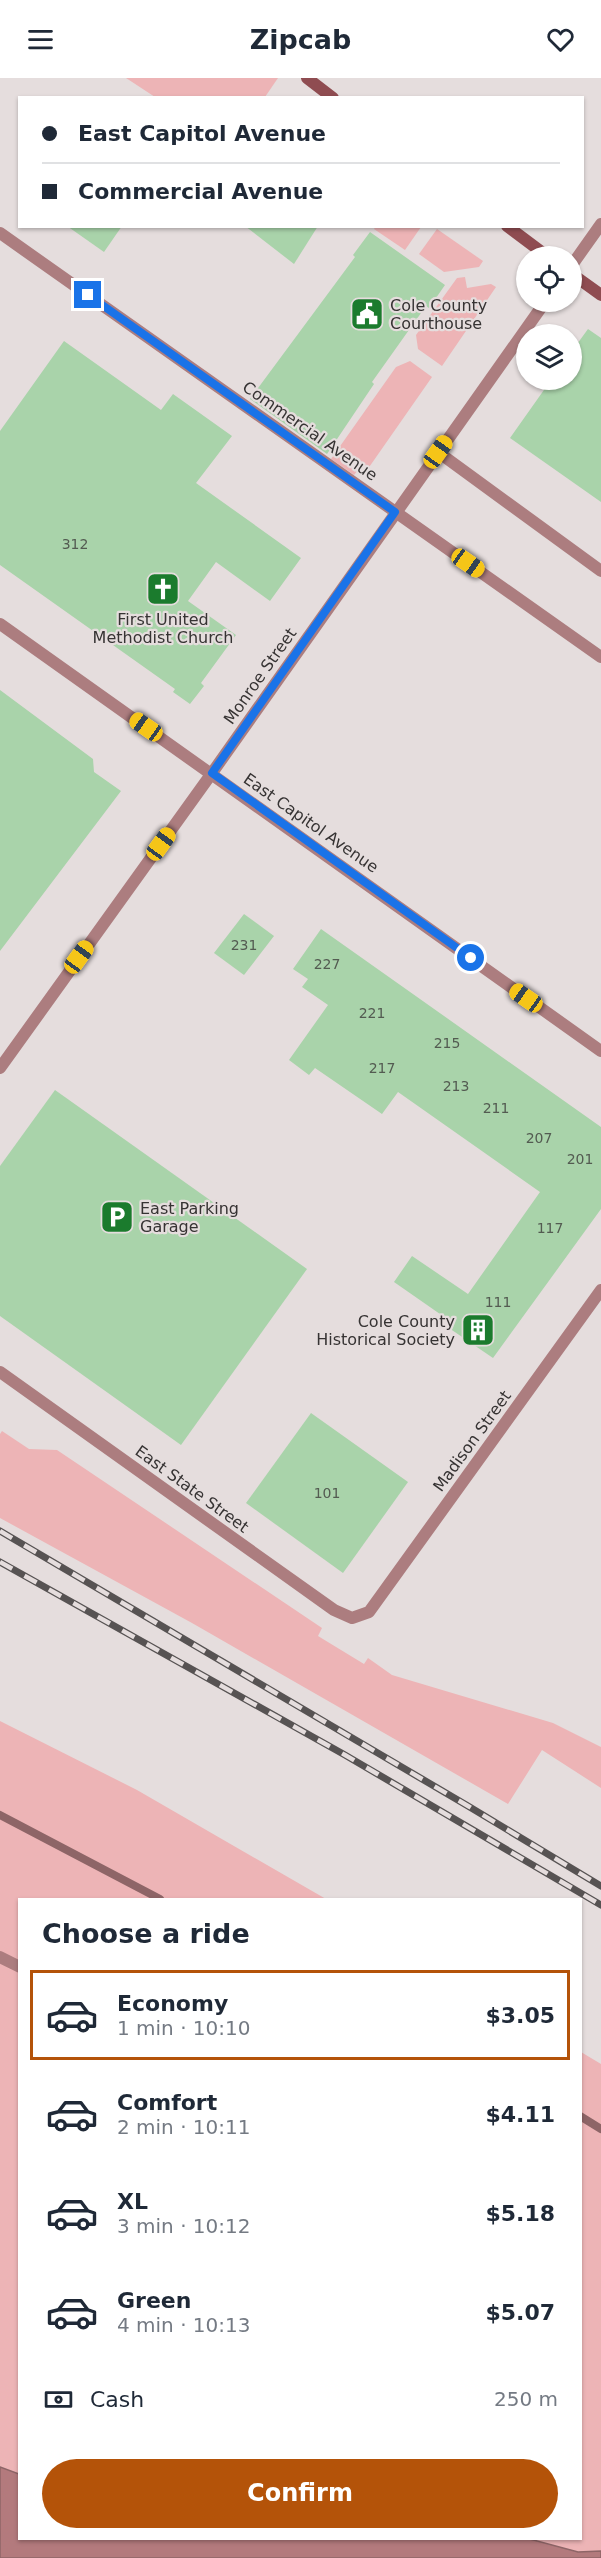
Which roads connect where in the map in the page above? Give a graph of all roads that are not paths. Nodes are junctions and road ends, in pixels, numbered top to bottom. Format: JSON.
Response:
{"nodes":[{"id":1,"x":307,"y":78,"type":"edge"},
{"id":2,"x":330,"y":96,"type":"edge"},
{"id":3,"x":601,"y":224,"type":"edge"},
{"id":4,"x":510,"y":228,"type":"edge"},
{"id":5,"x":0,"y":233,"type":"edge"},
{"id":6,"x":534,"y":246,"type":"edge"},
{"id":7,"x":582,"y":251,"type":"edge"},
{"id":8,"x":582,"y":281,"type":"edge"},
{"id":9,"x":601,"y":295,"type":"edge"},
{"id":10,"x":538,"y":312,"type":"edge"},
{"id":11,"x":438,"y":452,"type":"junction"},
{"id":12,"x":395,"y":512,"type":"junction"},
{"id":13,"x":601,"y":571,"type":"edge"},
{"id":14,"x":0,"y":624,"type":"edge"},
{"id":15,"x":601,"y":657,"type":"edge"},
{"id":16,"x":212,"y":773,"type":"junction"},
{"id":17,"x":601,"y":1051,"type":"edge"},
{"id":18,"x":0,"y":1068,"type":"edge"},
{"id":19,"x":601,"y":1290,"type":"edge"},
{"id":20,"x":0,"y":1372,"type":"edge"},
{"id":21,"x":369,"y":1612,"type":"joint"},
{"id":22,"x":0,"y":1957,"type":"edge"},
{"id":23,"x":18,"y":1966,"type":"edge"}],
"edges":[{"from":1,"to":2,"type":"main road"},
{"from":3,"to":7,"type":"street"},
{"from":4,"to":6,"type":"main road"},
{"from":5,"to":12,"type":"street","name":"Commercial Avenue"},
{"from":8,"to":9,"type":"main road"},
{"from":10,"to":11,"type":"street","name":"Monroe Street"},
{"from":11,"to":12,"type":"street","name":"Monroe Street"},
{"from":11,"to":13,"type":"street"},
{"from":12,"to":15,"type":"street","name":"Commercial Avenue"},
{"from":12,"to":16,"type":"street","name":"Monroe Street"},
{"from":14,"to":16,"type":"street","name":"East Capitol Avenue"},
{"from":16,"to":17,"type":"street","name":"East Capitol Avenue"},
{"from":16,"to":18,"type":"street","name":"Monroe Street"},
{"from":19,"to":21,"type":"street","name":"Madison Street"},
{"from":20,"to":21,"type":"street","name":"East State Street"},
{"from":22,"to":23,"type":"street"}]}
